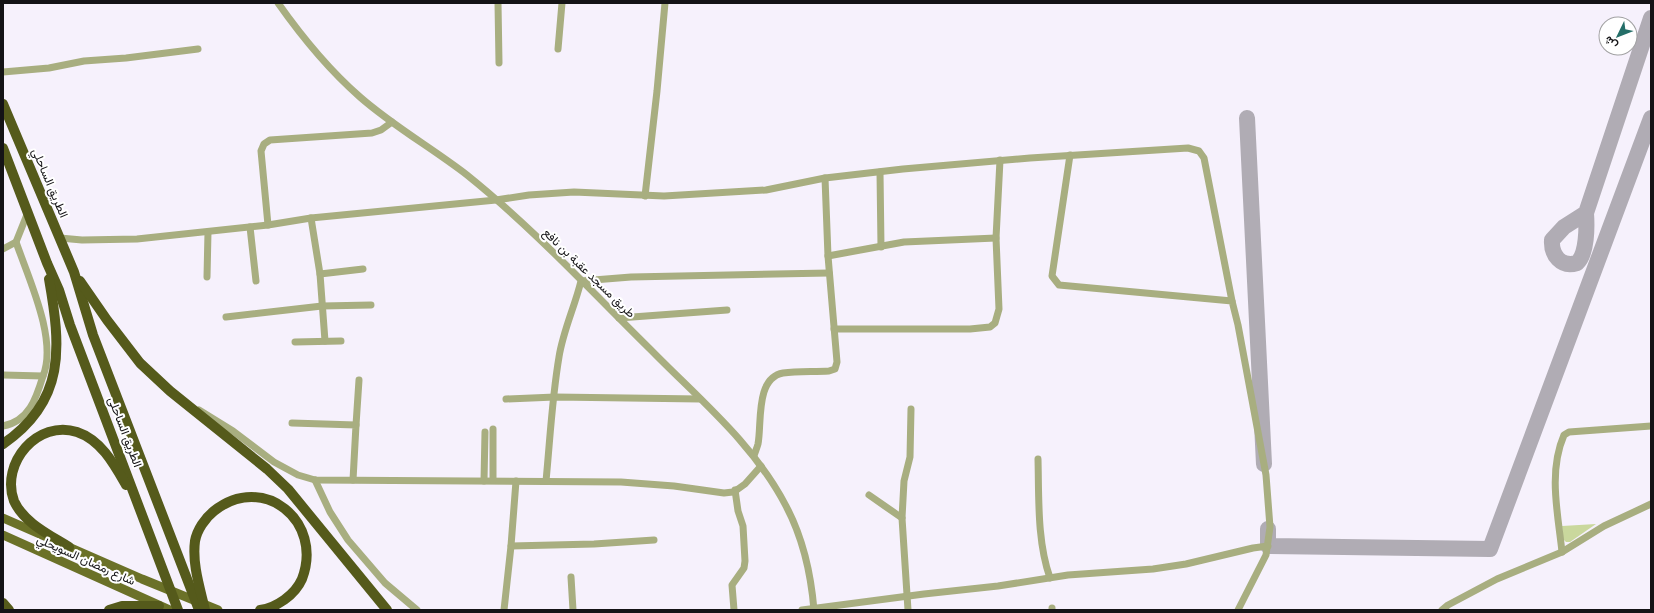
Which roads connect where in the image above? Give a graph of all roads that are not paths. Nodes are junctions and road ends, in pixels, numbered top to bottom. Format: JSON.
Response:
{"nodes":[{"id":1,"x":278,"y":3,"type":"edge"},
{"id":2,"x":498,"y":3,"type":"edge"},
{"id":3,"x":562,"y":3,"type":"edge"},
{"id":4,"x":665,"y":3,"type":"edge"},
{"id":5,"x":198,"y":49,"type":"dead end"},
{"id":6,"x":558,"y":49,"type":"dead end"},
{"id":7,"x":499,"y":63,"type":"dead end"},
{"id":8,"x":3,"y":72,"type":"edge"},
{"id":9,"x":3,"y":104,"type":"edge"},
{"id":10,"x":392,"y":122,"type":"junction"},
{"id":11,"x":3,"y":148,"type":"edge"},
{"id":12,"x":1070,"y":155,"type":"junction"},
{"id":13,"x":1000,"y":160,"type":"junction"},
{"id":14,"x":880,"y":172,"type":"junction"},
{"id":15,"x":825,"y":178,"type":"junction"},
{"id":16,"x":645,"y":196,"type":"junction"},
{"id":17,"x":496,"y":200,"type":"junction"},
{"id":18,"x":28,"y":212,"type":"junction"},
{"id":19,"x":311,"y":218,"type":"junction"},
{"id":20,"x":268,"y":225,"type":"junction"},
{"id":21,"x":250,"y":227,"type":"junction"},
{"id":22,"x":208,"y":232,"type":"junction"},
{"id":23,"x":60,"y":238,"type":"junction"},
{"id":24,"x":996,"y":238,"type":"junction"},
{"id":25,"x":16,"y":242,"type":"junction"},
{"id":26,"x":881,"y":247,"type":"junction"},
{"id":27,"x":3,"y":249,"type":"edge"},
{"id":28,"x":828,"y":256,"type":"junction"},
{"id":29,"x":47,"y":263,"type":"junction"},
{"id":30,"x":363,"y":269,"type":"dead end"},
{"id":31,"x":74,"y":272,"type":"junction"},
{"id":32,"x":829,"y":273,"type":"junction"},
{"id":33,"x":320,"y":274,"type":"junction"},
{"id":34,"x":206,"y":277,"type":"dead end"},
{"id":35,"x":256,"y":281,"type":"dead end"},
{"id":36,"x":580,"y":281,"type":"junction"},
{"id":37,"x":1232,"y":301,"type":"junction"},
{"id":38,"x":371,"y":304,"type":"dead end"},
{"id":39,"x":322,"y":306,"type":"junction"},
{"id":40,"x":727,"y":310,"type":"dead end"},
{"id":41,"x":226,"y":317,"type":"dead end"},
{"id":42,"x":619,"y":318,"type":"junction"},
{"id":43,"x":834,"y":329,"type":"junction"},
{"id":44,"x":325,"y":341,"type":"junction"},
{"id":45,"x":341,"y":341,"type":"dead end"},
{"id":46,"x":295,"y":342,"type":"dead end"},
{"id":47,"x":3,"y":375,"type":"edge"},
{"id":48,"x":43,"y":376,"type":"junction"},
{"id":49,"x":359,"y":380,"type":"dead end"},
{"id":50,"x":555,"y":397,"type":"junction"},
{"id":51,"x":700,"y":398,"type":"junction"},
{"id":52,"x":506,"y":399,"type":"dead end"},
{"id":53,"x":189,"y":404,"type":"junction"},
{"id":54,"x":911,"y":409,"type":"dead end"},
{"id":55,"x":292,"y":423,"type":"dead end"},
{"id":56,"x":356,"y":425,"type":"junction"},
{"id":57,"x":3,"y":426,"type":"edge"},
{"id":58,"x":1651,"y":426,"type":"edge"},
{"id":59,"x":493,"y":429,"type":"dead end"},
{"id":60,"x":485,"y":432,"type":"dead end"},
{"id":61,"x":3,"y":444,"type":"edge"},
{"id":62,"x":754,"y":456,"type":"junction"},
{"id":63,"x":1038,"y":460,"type":"dead end"},
{"id":64,"x":761,"y":466,"type":"junction"},
{"id":65,"x":315,"y":480,"type":"junction"},
{"id":66,"x":353,"y":480,"type":"junction"},
{"id":67,"x":492,"y":480,"type":"junction"},
{"id":68,"x":484,"y":481,"type":"junction"},
{"id":69,"x":516,"y":481,"type":"junction"},
{"id":70,"x":546,"y":481,"type":"junction"},
{"id":71,"x":735,"y":490,"type":"junction"},
{"id":72,"x":869,"y":495,"type":"dead end"},
{"id":73,"x":1651,"y":504,"type":"edge"},
{"id":74,"x":3,"y":518,"type":"edge"},
{"id":75,"x":144,"y":518,"type":"junction"},
{"id":76,"x":902,"y":518,"type":"junction"},
{"id":77,"x":3,"y":536,"type":"edge"},
{"id":78,"x":654,"y":540,"type":"dead end"},
{"id":79,"x":511,"y":546,"type":"junction"},
{"id":80,"x":1268,"y":546,"type":"junction"},
{"id":81,"x":69,"y":547,"type":"junction"},
{"id":82,"x":1562,"y":552,"type":"junction"},
{"id":83,"x":571,"y":577,"type":"dead end"},
{"id":84,"x":1050,"y":578,"type":"junction"},
{"id":85,"x":906,"y":597,"type":"junction"},
{"id":86,"x":3,"y":603,"type":"edge"},
{"id":87,"x":159,"y":606,"type":"junction"},
{"id":88,"x":814,"y":609,"type":"edge"},
{"id":89,"x":9,"y":610,"type":"edge"},
{"id":90,"x":109,"y":610,"type":"edge"},
{"id":91,"x":170,"y":610,"type":"edge"},
{"id":92,"x":176,"y":610,"type":"edge"},
{"id":93,"x":199,"y":610,"type":"edge"},
{"id":94,"x":205,"y":610,"type":"edge"},
{"id":95,"x":218,"y":610,"type":"edge"},
{"id":96,"x":260,"y":610,"type":"edge"},
{"id":97,"x":387,"y":610,"type":"edge"},
{"id":98,"x":417,"y":610,"type":"edge"},
{"id":99,"x":504,"y":610,"type":"edge"},
{"id":100,"x":573,"y":610,"type":"edge"},
{"id":101,"x":734,"y":610,"type":"edge"},
{"id":102,"x":802,"y":610,"type":"edge"},
{"id":103,"x":908,"y":610,"type":"edge"},
{"id":104,"x":1238,"y":610,"type":"edge"},
{"id":105,"x":1442,"y":610,"type":"edge"}],
"edges":[{"from":1,"to":10,"type":"street","name":"طريق مسجد عقبة بن نافع"},
{"from":2,"to":7,"type":"street"},
{"from":3,"to":6,"type":"street"},
{"from":4,"to":16,"type":"street"},
{"from":5,"to":8,"type":"street"},
{"from":9,"to":23,"type":"highway","name":"الطريق الساحلي"},
{"from":10,"to":17,"type":"street","name":"طريق مسجد عقبة بن نافع"},
{"from":10,"to":20,"type":"street"},
{"from":11,"to":18,"type":"highway"},
{"from":12,"to":13,"type":"street"},
{"from":12,"to":37,"type":"street"},
{"from":12,"to":37,"type":"street"},
{"from":13,"to":14,"type":"street"},
{"from":13,"to":24,"type":"street"},
{"from":14,"to":15,"type":"street"},
{"from":14,"to":26,"type":"street"},
{"from":15,"to":16,"type":"street"},
{"from":15,"to":28,"type":"street"},
{"from":16,"to":17,"type":"street"},
{"from":17,"to":19,"type":"street"},
{"from":17,"to":36,"type":"street","name":"طريق مسجد عقبة بن نافع"},
{"from":18,"to":25,"type":"street"},
{"from":18,"to":29,"type":"highway"},
{"from":19,"to":20,"type":"street"},
{"from":19,"to":33,"type":"street"},
{"from":20,"to":21,"type":"street"},
{"from":21,"to":22,"type":"street"},
{"from":21,"to":35,"type":"street"},
{"from":22,"to":23,"type":"street"},
{"from":22,"to":34,"type":"street"},
{"from":23,"to":31,"type":"highway","name":"الطريق الساحلي"},
{"from":24,"to":26,"type":"street"},
{"from":24,"to":43,"type":"street"},
{"from":25,"to":27,"type":"street"},
{"from":25,"to":48,"type":"street"},
{"from":26,"to":28,"type":"street"},
{"from":28,"to":32,"type":"street"},
{"from":29,"to":61,"type":"highway"},
{"from":29,"to":75,"type":"highway","name":"الطريق الساحلى"},
{"from":30,"to":33,"type":"street"},
{"from":31,"to":53,"type":"highway"},
{"from":31,"to":93,"type":"highway","name":"الطريق الساحلى"},
{"from":32,"to":36,"type":"street"},
{"from":32,"to":43,"type":"street"},
{"from":33,"to":39,"type":"street"},
{"from":36,"to":42,"type":"street","name":"طريق مسجد عقبة بن نافع"},
{"from":36,"to":50,"type":"street"},
{"from":37,"to":80,"type":"street"},
{"from":38,"to":39,"type":"street"},
{"from":39,"to":41,"type":"street"},
{"from":39,"to":44,"type":"street"},
{"from":40,"to":42,"type":"street"},
{"from":42,"to":51,"type":"street","name":"طريق مسجد عقبة بن نافع"},
{"from":43,"to":62,"type":"street"},
{"from":44,"to":45,"type":"street"},
{"from":44,"to":46,"type":"street"},
{"from":47,"to":48,"type":"street"},
{"from":48,"to":57,"type":"street"},
{"from":49,"to":56,"type":"street"},
{"from":50,"to":51,"type":"street"},
{"from":50,"to":52,"type":"street"},
{"from":50,"to":70,"type":"street"},
{"from":51,"to":62,"type":"street","name":"طريق مسجد عقبة بن نافع"},
{"from":53,"to":65,"type":"street"},
{"from":53,"to":97,"type":"highway"},
{"from":54,"to":76,"type":"street"},
{"from":55,"to":56,"type":"street"},
{"from":56,"to":66,"type":"street"},
{"from":58,"to":82,"type":"street"},
{"from":59,"to":67,"type":"street"},
{"from":60,"to":68,"type":"street"},
{"from":62,"to":64,"type":"street","name":"طريق مسجد عقبة بن نافع"},
{"from":63,"to":84,"type":"street"},
{"from":64,"to":71,"type":"street"},
{"from":64,"to":88,"type":"street","name":"طريق مسجد عقبة بن نافع"},
{"from":65,"to":66,"type":"street"},
{"from":65,"to":98,"type":"street"},
{"from":66,"to":68,"type":"street"},
{"from":67,"to":68,"type":"street"},
{"from":67,"to":69,"type":"street"},
{"from":69,"to":70,"type":"street"},
{"from":69,"to":79,"type":"street"},
{"from":70,"to":71,"type":"street"},
{"from":71,"to":101,"type":"street"},
{"from":72,"to":76,"type":"street"},
{"from":73,"to":82,"type":"street"},
{"from":74,"to":81,"type":"main road","name":"شارع رمضان السويحلي"},
{"from":75,"to":81,"type":"highway"},
{"from":75,"to":92,"type":"highway","name":"الطريق الساحلى"},
{"from":76,"to":85,"type":"street"},
{"from":77,"to":87,"type":"main road","name":"شارع رمضان السويحلي"},
{"from":78,"to":79,"type":"street"},
{"from":79,"to":99,"type":"street"},
{"from":80,"to":84,"type":"street"},
{"from":80,"to":104,"type":"street"},
{"from":81,"to":95,"type":"main road","name":"شارع رمضان السويحلي"},
{"from":82,"to":105,"type":"street"},
{"from":83,"to":100,"type":"street"},
{"from":84,"to":85,"type":"street"},
{"from":85,"to":88,"type":"street"},
{"from":85,"to":103,"type":"street"},
{"from":86,"to":89,"type":"highway"},
{"from":87,"to":90,"type":"highway"},
{"from":87,"to":91,"type":"main road","name":"شارع رمضان السويحلي"},
{"from":88,"to":102,"type":"street"},
{"from":94,"to":96,"type":"highway"}]}
